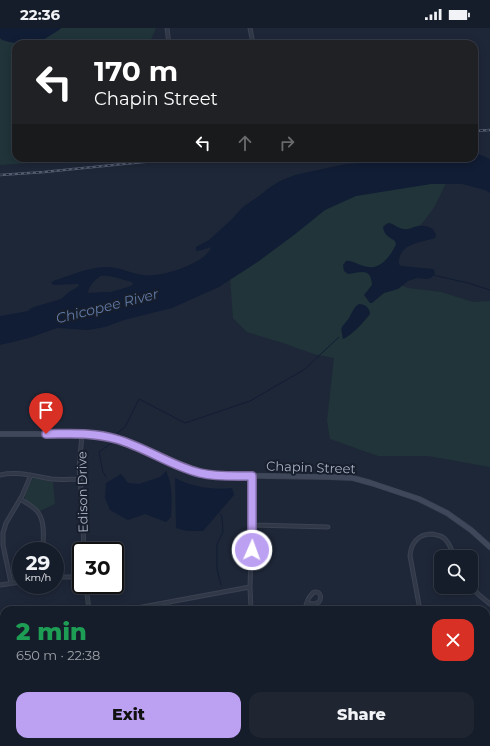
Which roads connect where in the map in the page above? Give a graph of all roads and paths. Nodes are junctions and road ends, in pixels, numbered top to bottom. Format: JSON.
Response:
{"nodes":[{"id":1,"x":166,"y":28,"type":"edge"},
{"id":2,"x":250,"y":28,"type":"edge"},
{"id":3,"x":168,"y":40,"type":"edge"},
{"id":4,"x":253,"y":40,"type":"edge"},
{"id":5,"x":0,"y":434,"type":"edge"},
{"id":6,"x":82,"y":434,"type":"junction"},
{"id":7,"x":0,"y":475,"type":"edge"},
{"id":8,"x":31,"y":475,"type":"junction"},
{"id":9,"x":252,"y":476,"type":"junction"},
{"id":10,"x":80,"y":479,"type":"junction"},
{"id":11,"x":20,"y":499,"type":"junction"},
{"id":12,"x":252,"y":525,"type":"junction"},
{"id":13,"x":328,"y":527,"type":"dead end"},
{"id":14,"x":44,"y":542,"type":"edge"},
{"id":15,"x":84,"y":542,"type":"edge"},
{"id":16,"x":490,"y":547,"type":"edge"},
{"id":17,"x":451,"y":550,"type":"edge"},
{"id":18,"x":11,"y":583,"type":"joint"},
{"id":19,"x":0,"y":585,"type":"edge"},
{"id":20,"x":250,"y":587,"type":"junction"},
{"id":21,"x":87,"y":594,"type":"edge"},
{"id":22,"x":478,"y":594,"type":"edge"},
{"id":23,"x":168,"y":603,"type":"junction"},
{"id":24,"x":307,"y":604,"type":"joint"},
{"id":25,"x":490,"y":604,"type":"edge"},
{"id":26,"x":89,"y":606,"type":"edge"},
{"id":27,"x":150,"y":606,"type":"edge"},
{"id":28,"x":168,"y":606,"type":"edge"},
{"id":29,"x":251,"y":606,"type":"edge"},
{"id":30,"x":419,"y":606,"type":"edge"}],
"edges":[{"from":1,"to":3,"type":"street"},
{"from":2,"to":4,"type":"street"},
{"from":5,"to":6,"type":"main road","name":"Chapin Street"},
{"from":6,"to":9,"type":"main road","name":"Chapin Street"},
{"from":6,"to":10,"type":"street","name":"Edison Drive"},
{"from":7,"to":8,"type":"street"},
{"from":8,"to":10,"type":"street"},
{"from":8,"to":11,"type":"street"},
{"from":9,"to":12,"type":"street"},
{"from":9,"to":16,"type":"main road","name":"Chapin Street"},
{"from":10,"to":15,"type":"street","name":"Edison Drive"},
{"from":11,"to":14,"type":"street"},
{"from":11,"to":18,"type":"street"},
{"from":12,"to":13,"type":"street"},
{"from":12,"to":20,"type":"street"},
{"from":17,"to":30,"type":"street"},
{"from":18,"to":19,"type":"street"},
{"from":20,"to":23,"type":"street"},
{"from":20,"to":29,"type":"street"},
{"from":21,"to":26,"type":"street"},
{"from":22,"to":25,"type":"street"},
{"from":23,"to":27,"type":"street"},
{"from":23,"to":28,"type":"street"},
{"from":24,"to":24,"type":"street"}]}
